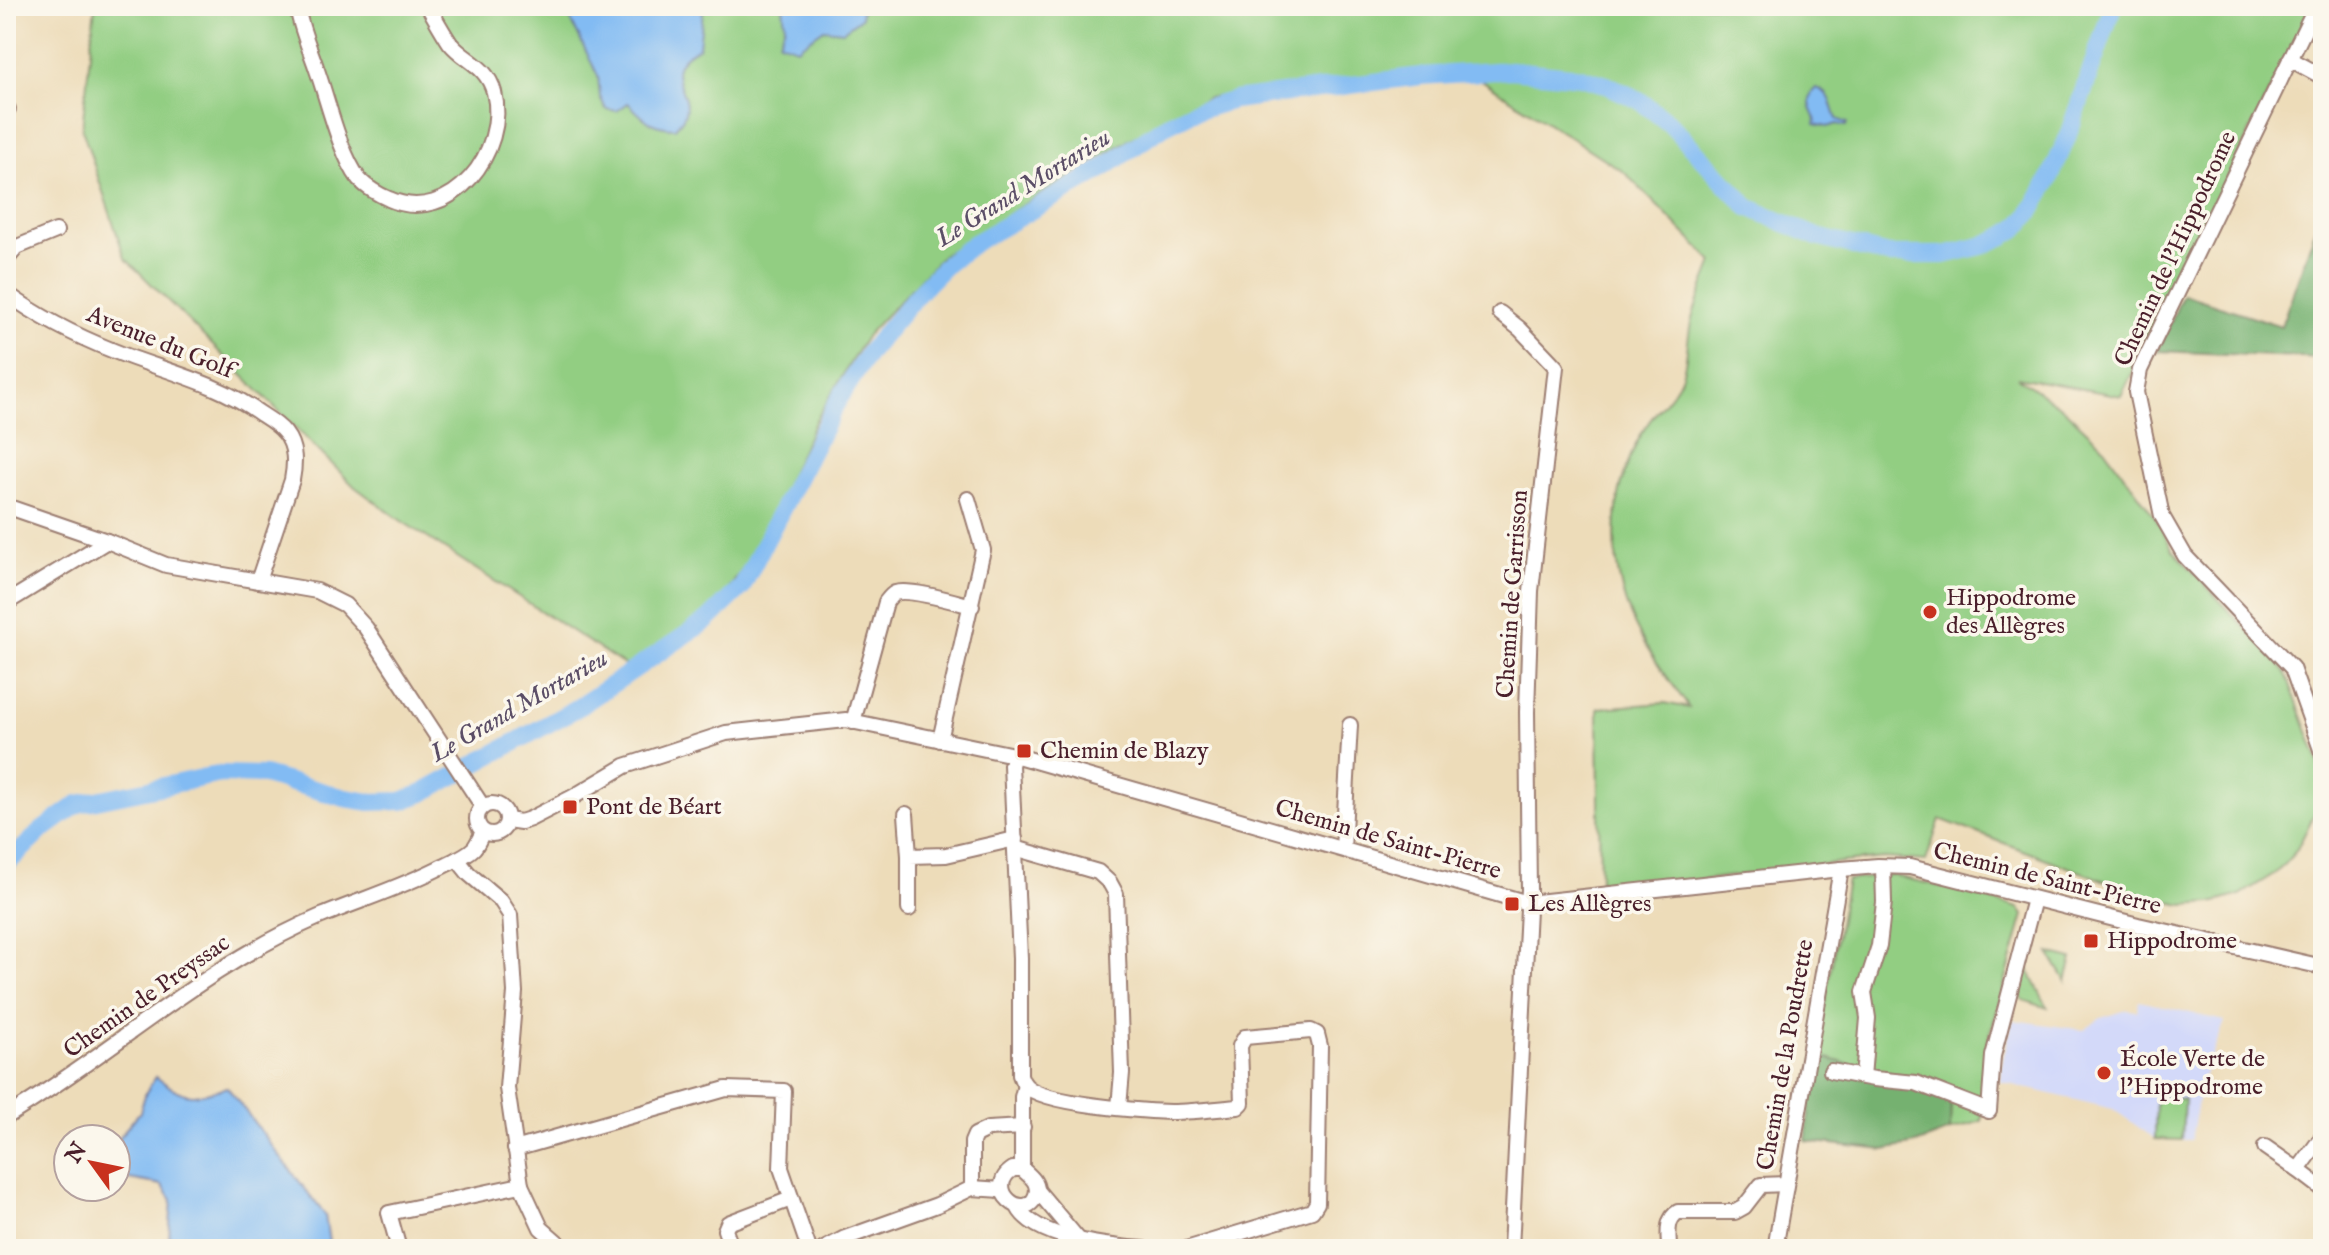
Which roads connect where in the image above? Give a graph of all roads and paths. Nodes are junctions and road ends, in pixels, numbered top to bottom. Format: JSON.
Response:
{"nodes":[{"id":1,"x":297,"y":6,"type":"edge"},
{"id":2,"x":428,"y":6,"type":"edge"},
{"id":3,"x":2316,"y":6,"type":"edge"},
{"id":4,"x":2290,"y":59,"type":"junction"},
{"id":5,"x":2323,"y":77,"type":"edge"},
{"id":6,"x":56,"y":231,"type":"dead end"},
{"id":7,"x":6,"y":260,"type":"edge"},
{"id":8,"x":6,"y":293,"type":"edge"},
{"id":9,"x":1500,"y":313,"type":"dead end"},
{"id":10,"x":968,"y":499,"type":"dead end"},
{"id":11,"x":6,"y":506,"type":"edge"},
{"id":12,"x":107,"y":541,"type":"junction"},
{"id":13,"x":258,"y":581,"type":"junction"},
{"id":14,"x":6,"y":603,"type":"edge"},
{"id":15,"x":972,"y":606,"type":"junction"},
{"id":16,"x":853,"y":722,"type":"junction"},
{"id":17,"x":1350,"y":725,"type":"dead end"},
{"id":18,"x":940,"y":740,"type":"junction"},
{"id":19,"x":1014,"y":755,"type":"junction"},
{"id":20,"x":2323,"y":755,"type":"edge"},
{"id":21,"x":483,"y":807,"type":"junction"},
{"id":22,"x":906,"y":814,"type":"dead end"},
{"id":23,"x":507,"y":820,"type":"junction"},
{"id":24,"x":483,"y":832,"type":"junction"},
{"id":25,"x":1015,"y":844,"type":"junction"},
{"id":26,"x":1343,"y":849,"type":"junction"},
{"id":27,"x":909,"y":856,"type":"junction"},
{"id":28,"x":457,"y":859,"type":"junction"},
{"id":29,"x":1883,"y":867,"type":"junction"},
{"id":30,"x":1841,"y":869,"type":"junction"},
{"id":31,"x":2034,"y":899,"type":"junction"},
{"id":32,"x":1528,"y":903,"type":"junction"},
{"id":33,"x":909,"y":909,"type":"dead end"},
{"id":34,"x":2323,"y":967,"type":"edge"},
{"id":35,"x":1831,"y":1071,"type":"dead end"},
{"id":36,"x":1863,"y":1077,"type":"junction"},
{"id":37,"x":1022,"y":1080,"type":"junction"},
{"id":38,"x":1119,"y":1107,"type":"junction"},
{"id":39,"x":6,"y":1117,"type":"edge"},
{"id":40,"x":1023,"y":1127,"type":"junction"},
{"id":41,"x":2323,"y":1136,"type":"edge"},
{"id":42,"x":2265,"y":1147,"type":"dead end"},
{"id":43,"x":515,"y":1149,"type":"junction"},
{"id":44,"x":1022,"y":1169,"type":"junction"},
{"id":45,"x":2298,"y":1170,"type":"junction"},
{"id":46,"x":1786,"y":1184,"type":"junction"},
{"id":47,"x":521,"y":1185,"type":"junction"},
{"id":48,"x":972,"y":1188,"type":"junction"},
{"id":49,"x":2323,"y":1189,"type":"edge"},
{"id":50,"x":1002,"y":1190,"type":"junction"},
{"id":51,"x":1037,"y":1190,"type":"junction"},
{"id":52,"x":791,"y":1199,"type":"junction"},
{"id":53,"x":1018,"y":1207,"type":"junction"},
{"id":54,"x":1079,"y":1240,"type":"junction"},
{"id":55,"x":399,"y":1249,"type":"edge"},
{"id":56,"x":565,"y":1249,"type":"edge"},
{"id":57,"x":732,"y":1249,"type":"edge"},
{"id":58,"x":809,"y":1249,"type":"edge"},
{"id":59,"x":824,"y":1249,"type":"edge"},
{"id":60,"x":1144,"y":1249,"type":"edge"},
{"id":61,"x":1186,"y":1249,"type":"edge"},
{"id":62,"x":1511,"y":1249,"type":"edge"},
{"id":63,"x":1669,"y":1249,"type":"edge"},
{"id":64,"x":1775,"y":1249,"type":"edge"}],
"edges":[{"from":1,"to":2,"type":"street"},
{"from":3,"to":4,"type":"street","name":"Chemin de l'Hippodrome"},
{"from":4,"to":5,"type":"street"},
{"from":4,"to":20,"type":"street","name":"Chemin de l'Hippodrome"},
{"from":6,"to":7,"type":"street"},
{"from":8,"to":13,"type":"street","name":"Avenue du Golf"},
{"from":9,"to":32,"type":"street","name":"Chemin de Garrisson"},
{"from":10,"to":15,"type":"street"},
{"from":11,"to":12,"type":"street"},
{"from":12,"to":13,"type":"street"},
{"from":12,"to":14,"type":"street"},
{"from":13,"to":21,"type":"street"},
{"from":15,"to":16,"type":"street"},
{"from":15,"to":18,"type":"street"},
{"from":16,"to":18,"type":"street","name":"Chemin de Saint-Pierre"},
{"from":16,"to":23,"type":"street","name":"Chemin de Saint-Pierre"},
{"from":17,"to":26,"type":"street"},
{"from":18,"to":19,"type":"street","name":"Chemin de Saint-Pierre"},
{"from":19,"to":25,"type":"street"},
{"from":19,"to":26,"type":"street","name":"Chemin de Saint-Pierre"},
{"from":21,"to":23,"type":"street"},
{"from":21,"to":24,"type":"street"},
{"from":22,"to":27,"type":"street"},
{"from":23,"to":24,"type":"street"},
{"from":24,"to":28,"type":"street","name":"Chemin de Preyssac"},
{"from":25,"to":27,"type":"street"},
{"from":25,"to":37,"type":"street"},
{"from":25,"to":38,"type":"street"},
{"from":26,"to":32,"type":"street","name":"Chemin de Saint-Pierre"},
{"from":27,"to":33,"type":"street"},
{"from":28,"to":39,"type":"street","name":"Chemin de Preyssac"},
{"from":28,"to":43,"type":"street"},
{"from":29,"to":30,"type":"street","name":"Chemin de Saint-Pierre"},
{"from":29,"to":31,"type":"street","name":"Chemin de Saint-Pierre"},
{"from":29,"to":36,"type":"street"},
{"from":30,"to":32,"type":"street","name":"Chemin de Saint-Pierre"},
{"from":30,"to":46,"type":"street","name":"Chemin de la Poudrette"},
{"from":31,"to":34,"type":"street","name":"Chemin de Saint-Pierre"},
{"from":31,"to":36,"type":"street"},
{"from":32,"to":62,"type":"street"},
{"from":35,"to":36,"type":"street"},
{"from":37,"to":38,"type":"street"},
{"from":37,"to":40,"type":"street"},
{"from":38,"to":61,"type":"street"},
{"from":40,"to":44,"type":"street"},
{"from":40,"to":48,"type":"street"},
{"from":41,"to":45,"type":"street"},
{"from":42,"to":45,"type":"street"},
{"from":43,"to":47,"type":"street"},
{"from":43,"to":52,"type":"street"},
{"from":44,"to":50,"type":"street"},
{"from":44,"to":51,"type":"street"},
{"from":45,"to":49,"type":"street"},
{"from":46,"to":63,"type":"street"},
{"from":46,"to":64,"type":"street","name":"Chemin de la Poudrette"},
{"from":47,"to":55,"type":"street"},
{"from":47,"to":56,"type":"street"},
{"from":48,"to":50,"type":"street"},
{"from":48,"to":59,"type":"street"},
{"from":50,"to":53,"type":"street"},
{"from":51,"to":53,"type":"street"},
{"from":51,"to":54,"type":"street"},
{"from":52,"to":57,"type":"street"},
{"from":52,"to":58,"type":"street"},
{"from":53,"to":54,"type":"street"},
{"from":54,"to":60,"type":"street"}]}
